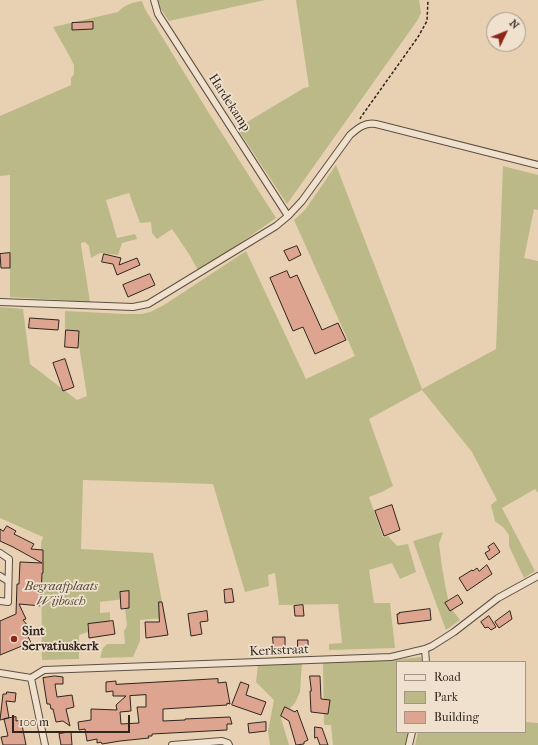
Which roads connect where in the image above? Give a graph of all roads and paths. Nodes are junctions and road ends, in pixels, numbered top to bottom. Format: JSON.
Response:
{"nodes":[{"id":1,"x":154,"y":0,"type":"edge"},
{"id":2,"x":428,"y":0,"type":"edge"},
{"id":3,"x":359,"y":127,"type":"junction"},
{"id":4,"x":538,"y":166,"type":"edge"},
{"id":5,"x":288,"y":216,"type":"junction"},
{"id":6,"x":0,"y":302,"type":"edge"},
{"id":7,"x":0,"y":553,"type":"edge"},
{"id":8,"x":0,"y":576,"type":"edge"},
{"id":9,"x":538,"y":576,"type":"edge"},
{"id":10,"x":8,"y":581,"type":"junction"},
{"id":11,"x":0,"y":601,"type":"edge"},
{"id":12,"x":425,"y":649,"type":"junction"},
{"id":13,"x":426,"y":661,"type":"edge"},
{"id":14,"x":0,"y":673,"type":"edge"},
{"id":15,"x":31,"y":678,"type":"junction"},
{"id":16,"x":412,"y":733,"type":"edge"},
{"id":17,"x":45,"y":745,"type":"edge"},
{"id":18,"x":172,"y":745,"type":"edge"},
{"id":19,"x":229,"y":745,"type":"edge"},
{"id":20,"x":409,"y":745,"type":"edge"}],
"edges":[{"from":1,"to":5,"type":"street","name":"Hardekamp"},
{"from":2,"to":3,"type":"path"},
{"from":3,"to":4,"type":"street"},
{"from":3,"to":5,"type":"street"},
{"from":5,"to":6,"type":"street"},
{"from":7,"to":10,"type":"street"},
{"from":8,"to":10,"type":"street"},
{"from":9,"to":12,"type":"street","name":"Kerkstraat"},
{"from":10,"to":11,"type":"street"},
{"from":12,"to":13,"type":"street"},
{"from":12,"to":15,"type":"street","name":"Kerkstraat"},
{"from":14,"to":15,"type":"street"},
{"from":15,"to":17,"type":"street"},
{"from":16,"to":20,"type":"street"},
{"from":18,"to":19,"type":"street"}]}
